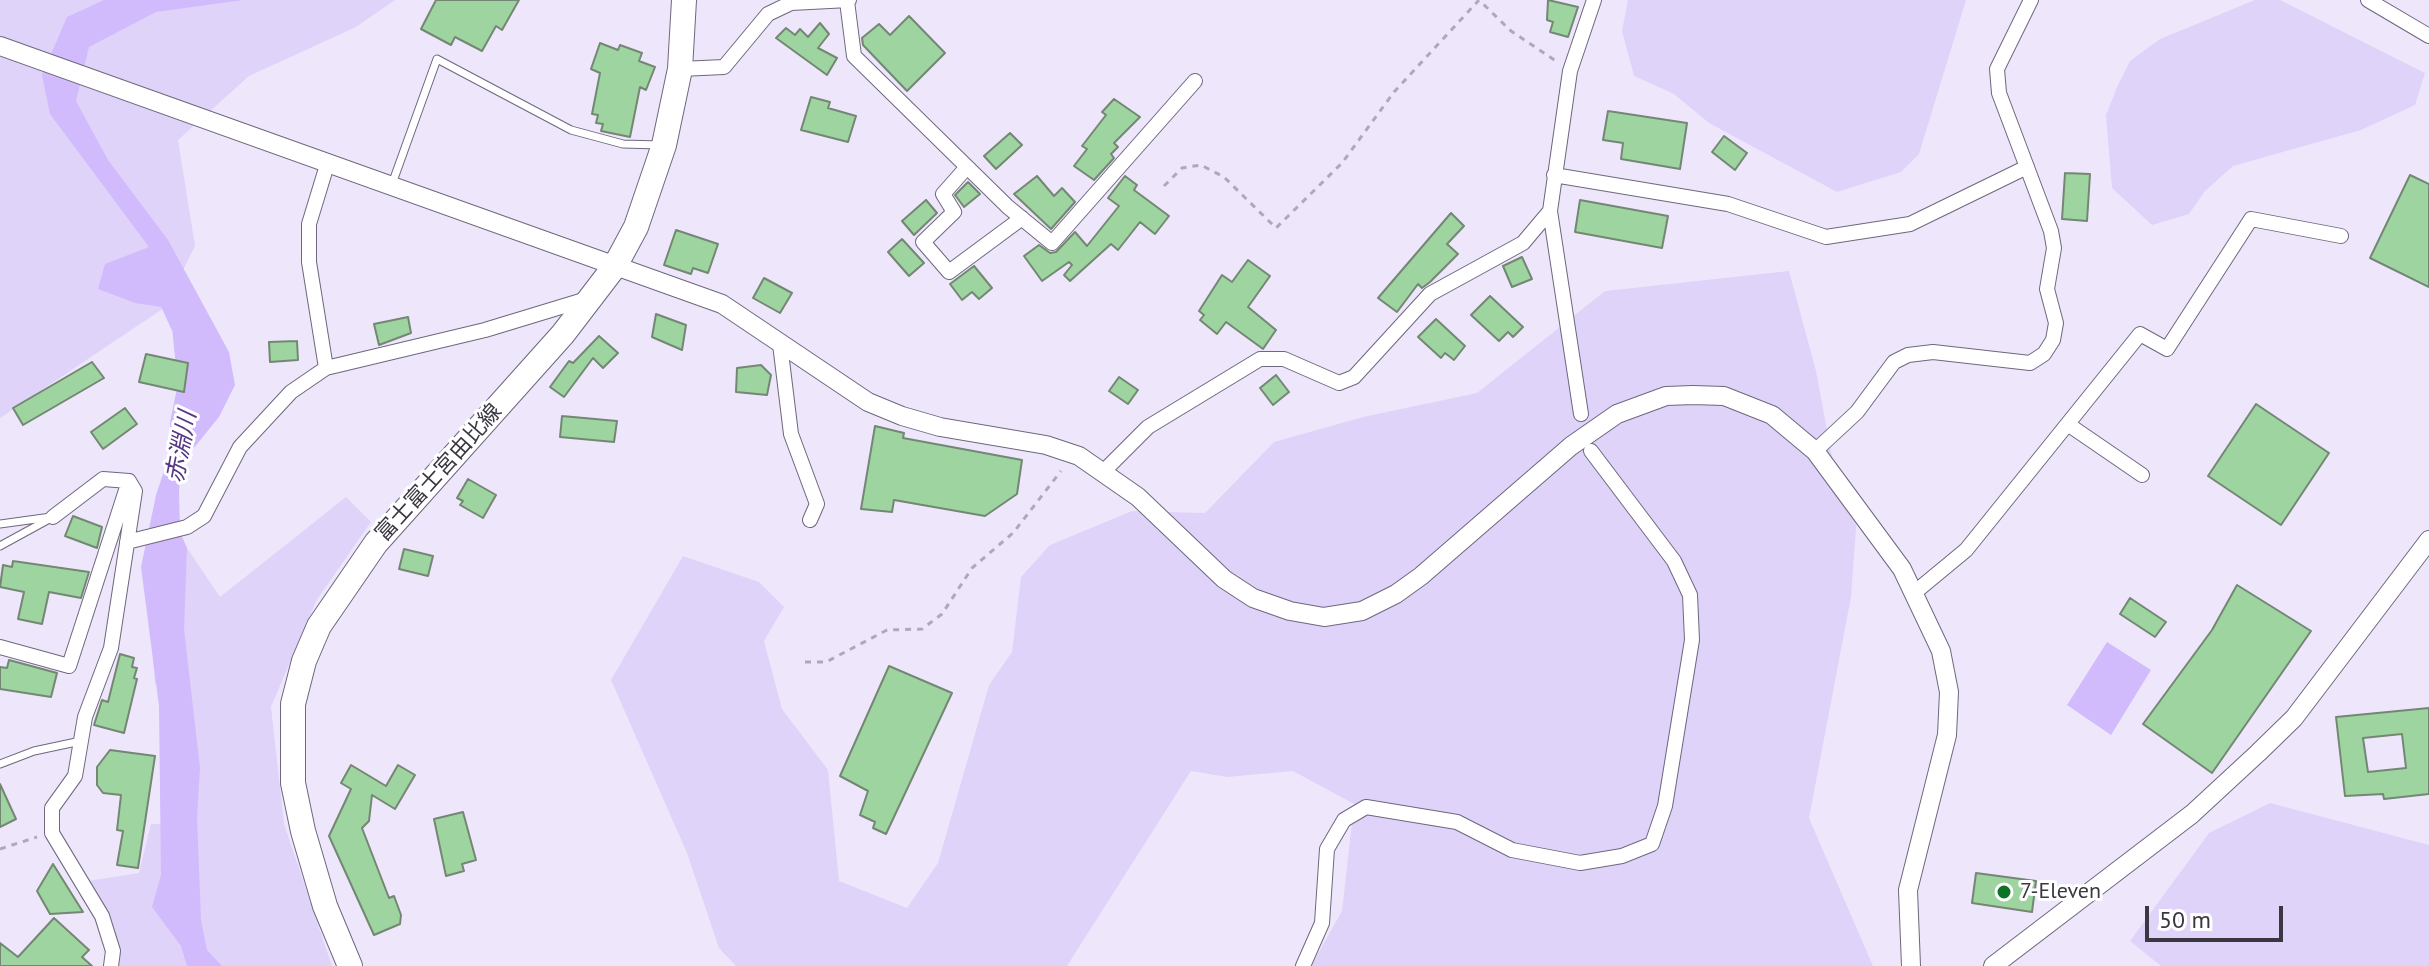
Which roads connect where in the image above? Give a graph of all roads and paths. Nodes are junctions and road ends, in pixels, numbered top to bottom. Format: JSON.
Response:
{"nodes":[{"id":1,"x":684,"y":0,"type":"edge"},
{"id":2,"x":848,"y":0,"type":"edge"},
{"id":3,"x":1594,"y":0,"type":"edge"},
{"id":4,"x":2031,"y":0,"type":"edge"},
{"id":5,"x":2368,"y":0,"type":"edge"},
{"id":6,"x":792,"y":2,"type":"edge"},
{"id":7,"x":2429,"y":36,"type":"edge"},
{"id":8,"x":0,"y":46,"type":"edge"},
{"id":9,"x":680,"y":69,"type":"junction"},
{"id":10,"x":1570,"y":71,"type":"junction"},
{"id":11,"x":1195,"y":81,"type":"dead end"},
{"id":12,"x":664,"y":145,"type":"junction"},
{"id":13,"x":327,"y":165,"type":"junction"},
{"id":14,"x":967,"y":167,"type":"junction"},
{"id":15,"x":2027,"y":167,"type":"junction"},
{"id":16,"x":1554,"y":175,"type":"junction"},
{"id":17,"x":391,"y":186,"type":"junction"},
{"id":18,"x":1164,"y":186,"type":"dead end"},
{"id":19,"x":1550,"y":211,"type":"junction"},
{"id":20,"x":1022,"y":218,"type":"junction"},
{"id":21,"x":2341,"y":236,"type":"dead end"},
{"id":22,"x":615,"y":266,"type":"junction"},
{"id":23,"x":595,"y":296,"type":"junction"},
{"id":24,"x":780,"y":344,"type":"junction"},
{"id":25,"x":326,"y":368,"type":"junction"},
{"id":26,"x":1581,"y":414,"type":"dead end"},
{"id":27,"x":2069,"y":425,"type":"junction"},
{"id":28,"x":1591,"y":451,"type":"dead end"},
{"id":29,"x":1815,"y":451,"type":"junction"},
{"id":30,"x":1079,"y":456,"type":"junction"},
{"id":31,"x":1104,"y":471,"type":"junction"},
{"id":32,"x":2142,"y":475,"type":"dead end"},
{"id":33,"x":129,"y":481,"type":"junction"},
{"id":34,"x":53,"y":517,"type":"junction"},
{"id":35,"x":810,"y":520,"type":"dead end"},
{"id":36,"x":0,"y":524,"type":"edge"},
{"id":37,"x":2429,"y":540,"type":"edge"},
{"id":38,"x":133,"y":541,"type":"junction"},
{"id":39,"x":0,"y":546,"type":"edge"},
{"id":40,"x":1914,"y":593,"type":"junction"},
{"id":41,"x":0,"y":647,"type":"edge"},
{"id":42,"x":805,"y":662,"type":"dead end"},
{"id":43,"x":81,"y":741,"type":"junction"},
{"id":44,"x":0,"y":764,"type":"edge"},
{"id":45,"x":52,"y":833,"type":"junction"},
{"id":46,"x":0,"y":849,"type":"edge"},
{"id":47,"x":111,"y":966,"type":"edge"},
{"id":48,"x":350,"y":966,"type":"edge"},
{"id":49,"x":1303,"y":966,"type":"edge"},
{"id":50,"x":1911,"y":966,"type":"edge"},
{"id":51,"x":1993,"y":966,"type":"edge"}],
"edges":[{"from":1,"to":9,"type":"main road","name":"富士富士宮由比線"},
{"from":2,"to":6,"type":"street"},
{"from":2,"to":14,"type":"street"},
{"from":3,"to":10,"type":"street"},
{"from":4,"to":15,"type":"street"},
{"from":5,"to":7,"type":"street"},
{"from":6,"to":9,"type":"street"},
{"from":8,"to":13,"type":"street"},
{"from":9,"to":12,"type":"main road","name":"富士富士宮由比線"},
{"from":10,"to":16,"type":"street"},
{"from":10,"to":18,"type":"path"},
{"from":11,"to":20,"type":"street"},
{"from":12,"to":17,"type":"lane"},
{"from":12,"to":22,"type":"main road","name":"富士富士宮由比線"},
{"from":13,"to":17,"type":"street"},
{"from":13,"to":25,"type":"street"},
{"from":14,"to":20,"type":"street"},
{"from":14,"to":20,"type":"street"},
{"from":15,"to":16,"type":"street"},
{"from":15,"to":29,"type":"street"},
{"from":16,"to":19,"type":"street"},
{"from":17,"to":22,"type":"street"},
{"from":19,"to":26,"type":"street"},
{"from":19,"to":31,"type":"street"},
{"from":21,"to":27,"type":"street"},
{"from":22,"to":23,"type":"main road","name":"富士富士宮由比線"},
{"from":22,"to":24,"type":"street"},
{"from":23,"to":25,"type":"street"},
{"from":23,"to":48,"type":"main road","name":"富士富士宮由比線"},
{"from":24,"to":30,"type":"street"},
{"from":24,"to":35,"type":"street"},
{"from":25,"to":38,"type":"street"},
{"from":27,"to":32,"type":"street"},
{"from":27,"to":40,"type":"street"},
{"from":28,"to":49,"type":"street"},
{"from":29,"to":31,"type":"street"},
{"from":29,"to":40,"type":"street"},
{"from":30,"to":31,"type":"street"},
{"from":30,"to":42,"type":"path"},
{"from":33,"to":34,"type":"street"},
{"from":33,"to":38,"type":"street"},
{"from":33,"to":41,"type":"street"},
{"from":34,"to":36,"type":"lane"},
{"from":34,"to":39,"type":"lane"},
{"from":37,"to":51,"type":"street"},
{"from":38,"to":43,"type":"street"},
{"from":40,"to":50,"type":"street"},
{"from":43,"to":44,"type":"lane"},
{"from":43,"to":45,"type":"street"},
{"from":45,"to":46,"type":"path"},
{"from":45,"to":47,"type":"street"}]}
